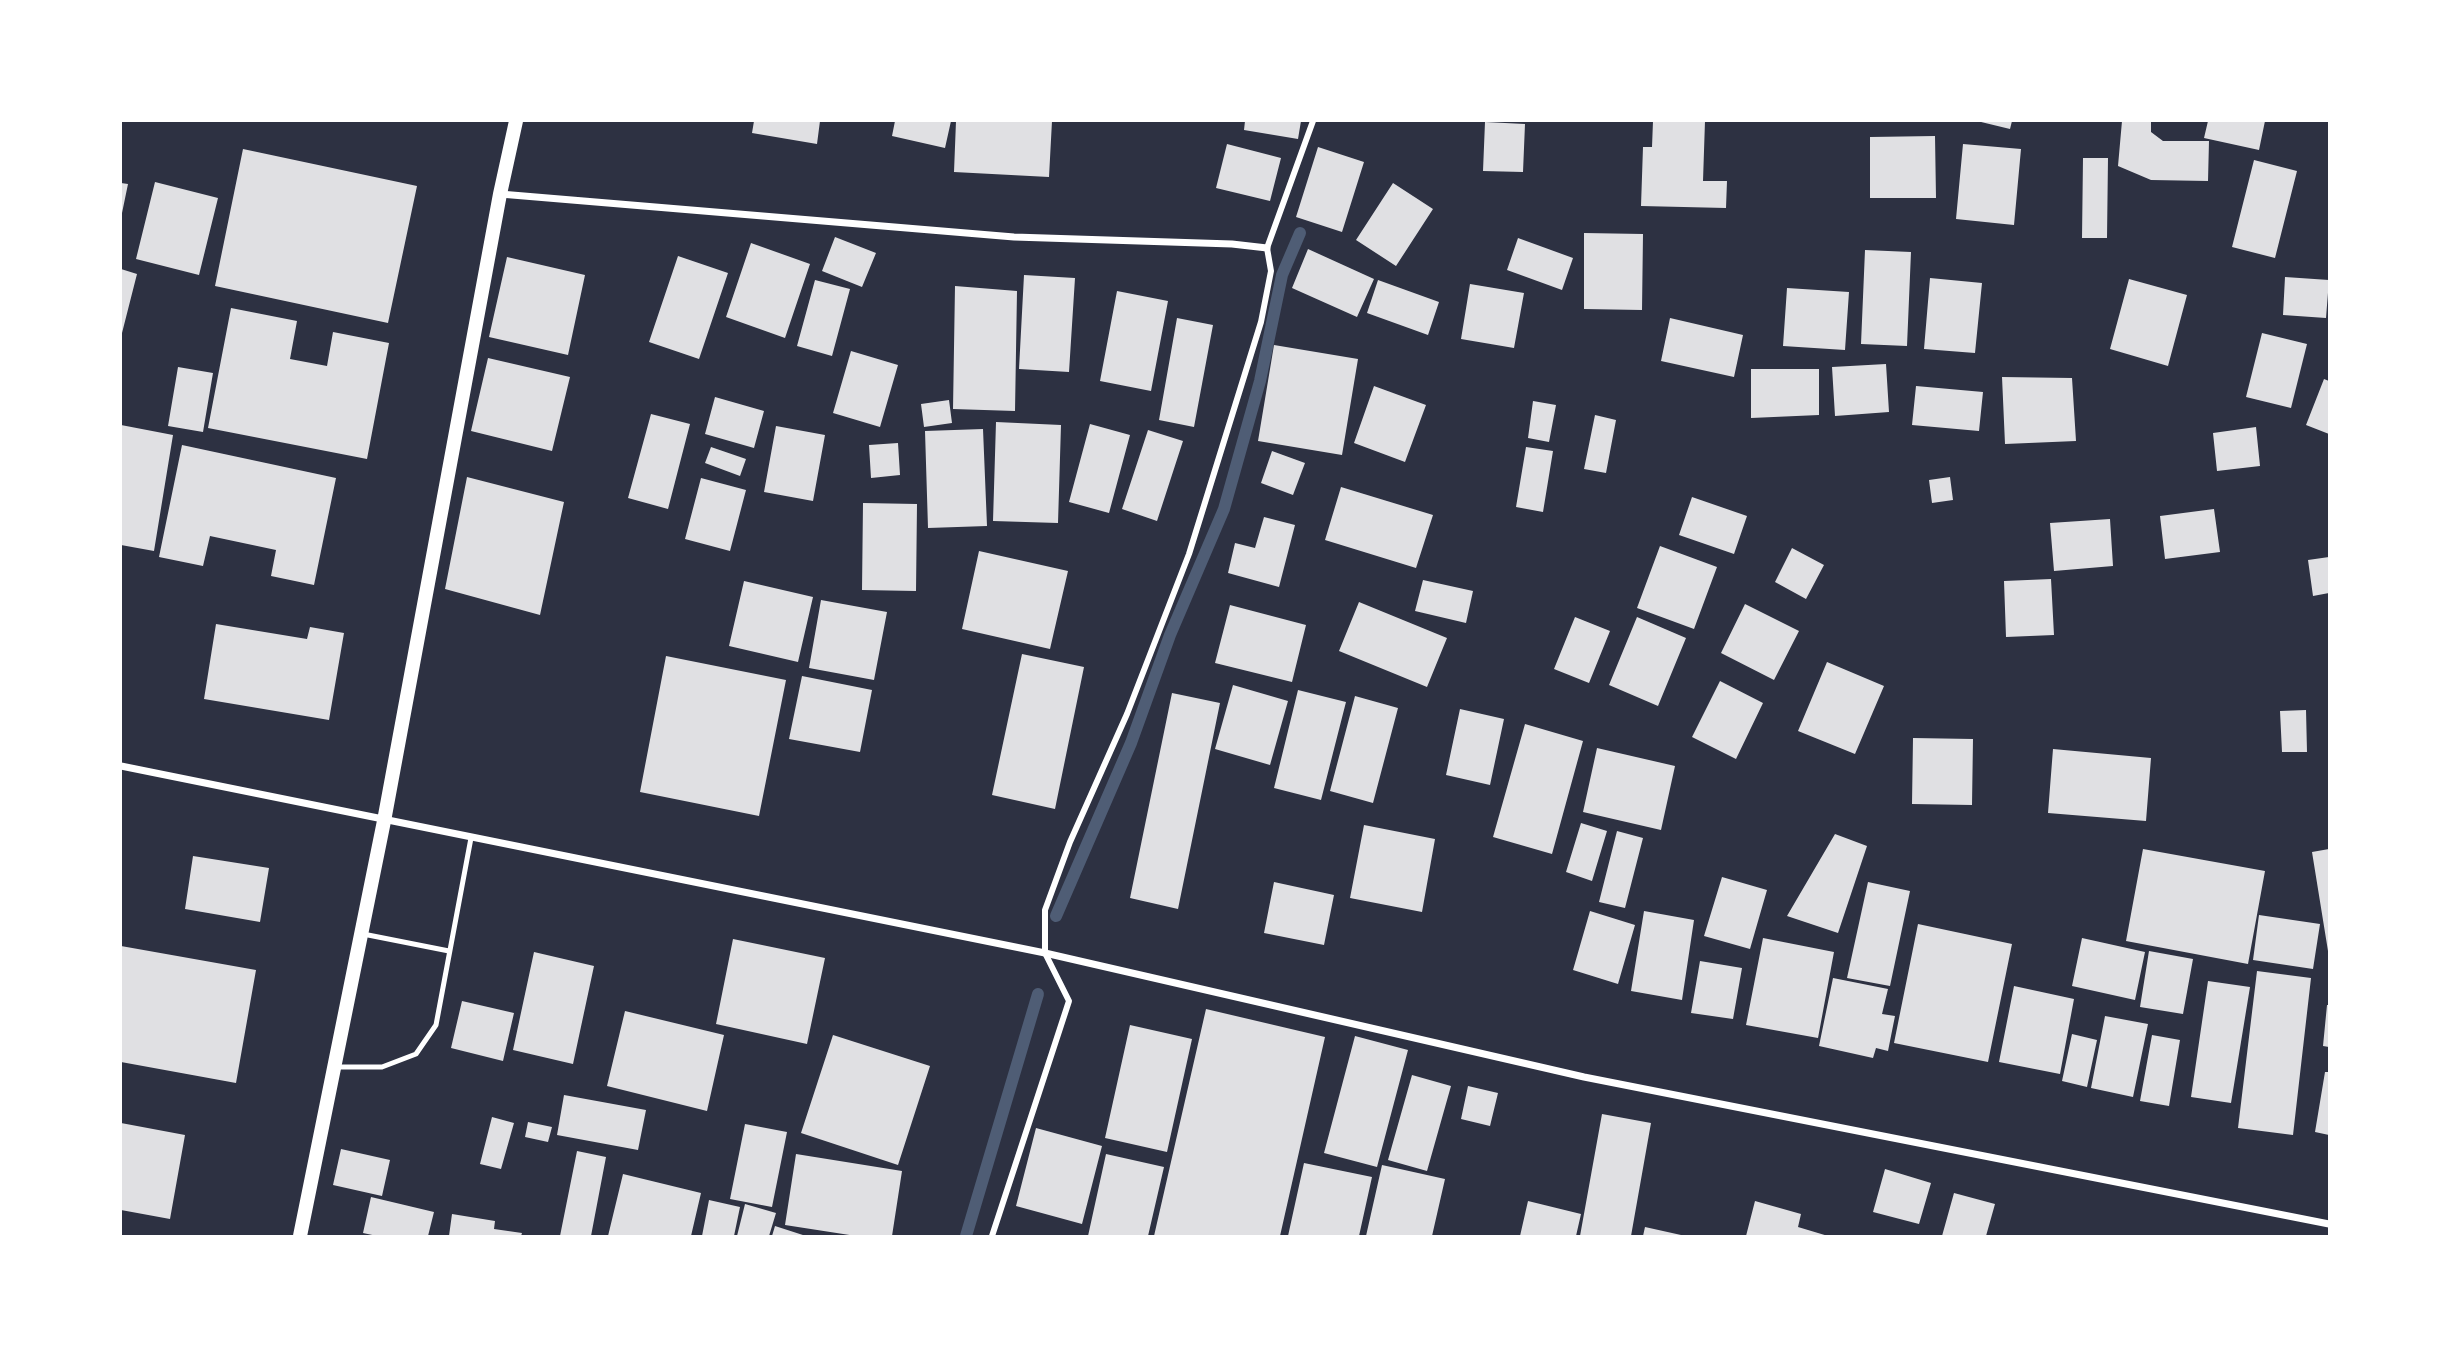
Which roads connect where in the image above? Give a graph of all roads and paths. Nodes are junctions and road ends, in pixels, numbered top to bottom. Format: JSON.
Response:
{"nodes":[{"id":1,"x":516,"y":121,"type":"edge"},
{"id":2,"x":1313,"y":121,"type":"edge"},
{"id":3,"x":500,"y":194,"type":"junction"},
{"id":4,"x":1267,"y":248,"type":"junction"},
{"id":5,"x":121,"y":766,"type":"edge"},
{"id":6,"x":384,"y":821,"type":"junction"},
{"id":7,"x":471,"y":838,"type":"junction"},
{"id":8,"x":362,"y":934,"type":"junction"},
{"id":9,"x":449,"y":951,"type":"junction"},
{"id":10,"x":1045,"y":953,"type":"junction"},
{"id":11,"x":334,"y":1066,"type":"junction"},
{"id":12,"x":2329,"y":1224,"type":"edge"},
{"id":13,"x":300,"y":1236,"type":"edge"},
{"id":14,"x":992,"y":1236,"type":"edge"}],
"edges":[{"from":1,"to":3,"type":"main road"},
{"from":2,"to":4,"type":"street"},
{"from":3,"to":4,"type":"street"},
{"from":3,"to":6,"type":"main road"},
{"from":4,"to":10,"type":"street"},
{"from":5,"to":6,"type":"street"},
{"from":6,"to":7,"type":"street"},
{"from":6,"to":8,"type":"main road"},
{"from":7,"to":9,"type":"lane"},
{"from":7,"to":10,"type":"street"},
{"from":8,"to":9,"type":"lane"},
{"from":8,"to":11,"type":"main road"},
{"from":9,"to":11,"type":"lane"},
{"from":10,"to":12,"type":"street"},
{"from":10,"to":14,"type":"street"},
{"from":11,"to":13,"type":"main road"}]}
